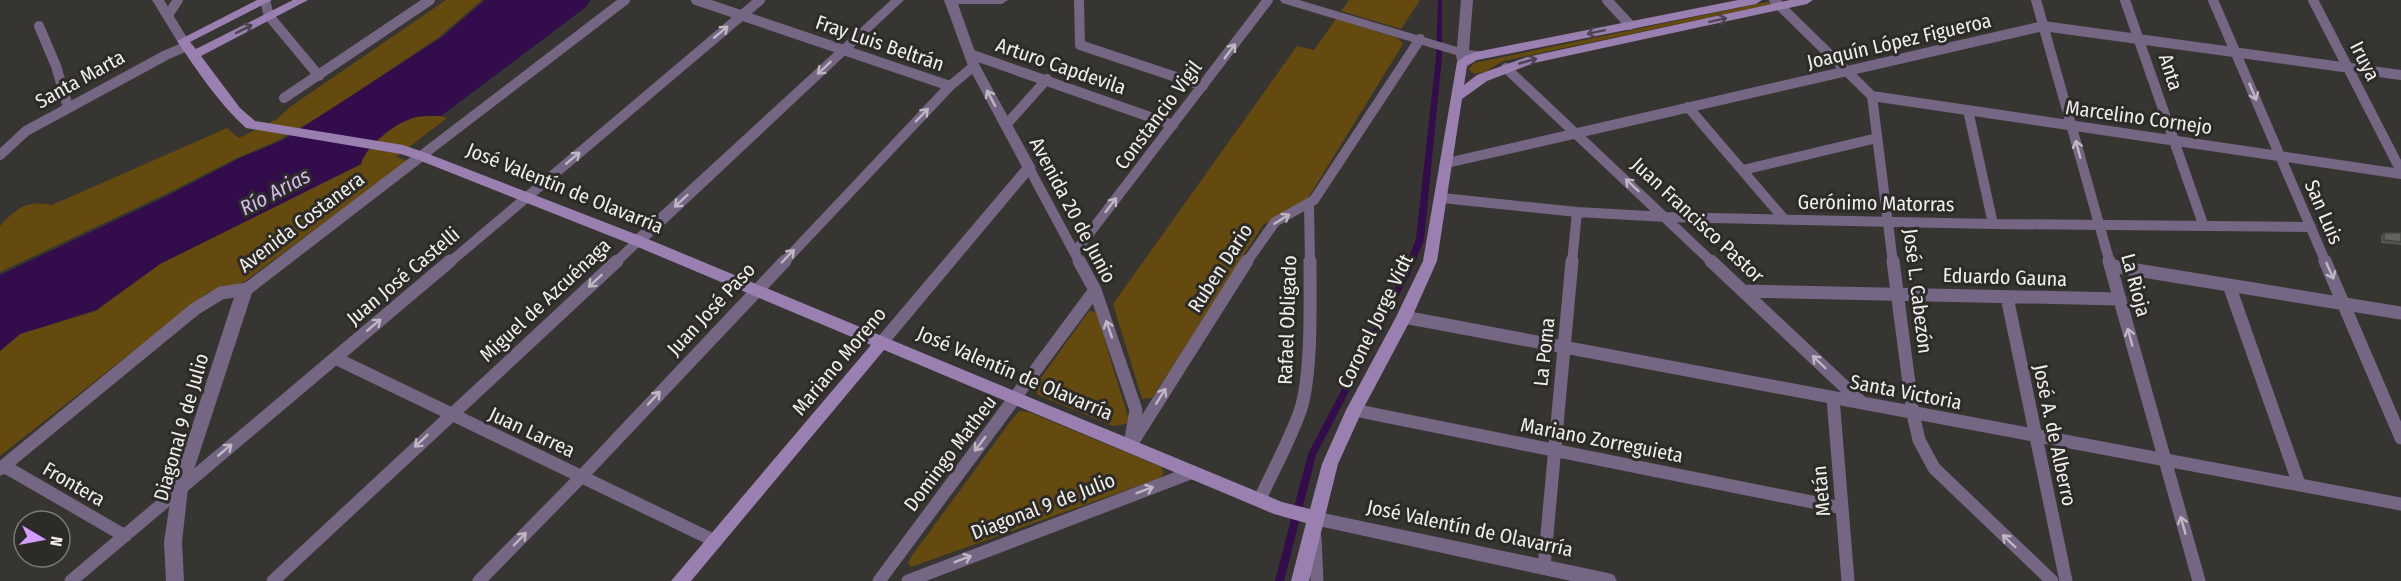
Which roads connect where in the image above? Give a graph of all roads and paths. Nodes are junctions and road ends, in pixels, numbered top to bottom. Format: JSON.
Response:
{"nodes":[{"id":1,"x":158,"y":0,"type":"edge"},
{"id":2,"x":178,"y":0,"type":"edge"},
{"id":3,"x":265,"y":0,"type":"edge"},
{"id":4,"x":302,"y":0,"type":"edge"},
{"id":5,"x":430,"y":0,"type":"edge"},
{"id":6,"x":625,"y":0,"type":"edge"},
{"id":7,"x":696,"y":0,"type":"edge"},
{"id":8,"x":760,"y":0,"type":"edge"},
{"id":9,"x":898,"y":0,"type":"edge"},
{"id":10,"x":1002,"y":0,"type":"edge"},
{"id":11,"x":1079,"y":0,"type":"edge"},
{"id":12,"x":1268,"y":0,"type":"edge"},
{"id":13,"x":1286,"y":0,"type":"edge"},
{"id":14,"x":1467,"y":0,"type":"edge"},
{"id":15,"x":1607,"y":0,"type":"edge"},
{"id":16,"x":1756,"y":0,"type":"edge"},
{"id":17,"x":1807,"y":0,"type":"edge"},
{"id":18,"x":2036,"y":0,"type":"edge"},
{"id":19,"x":2125,"y":0,"type":"edge"},
{"id":20,"x":2213,"y":0,"type":"edge"},
{"id":21,"x":2313,"y":0,"type":"edge"},
{"id":22,"x":950,"y":1,"type":"edge"},
{"id":23,"x":1777,"y":3,"type":"edge"},
{"id":24,"x":168,"y":15,"type":"junction"},
{"id":25,"x":742,"y":15,"type":"junction"},
{"id":26,"x":269,"y":16,"type":"junction"},
{"id":27,"x":1630,"y":25,"type":"junction"},
{"id":28,"x":39,"y":26,"type":"dead end"},
{"id":29,"x":2043,"y":26,"type":"junction"},
{"id":30,"x":2139,"y":39,"type":"junction"},
{"id":31,"x":1432,"y":43,"type":"junction"},
{"id":32,"x":187,"y":48,"type":"junction"},
{"id":33,"x":844,"y":50,"type":"junction"},
{"id":34,"x":2236,"y":52,"type":"junction"},
{"id":35,"x":1482,"y":55,"type":"junction"},
{"id":36,"x":972,"y":60,"type":"junction"},
{"id":37,"x":1462,"y":62,"type":"junction"},
{"id":38,"x":2348,"y":67,"type":"junction"},
{"id":39,"x":1506,"y":68,"type":"junction"},
{"id":40,"x":1847,"y":71,"type":"junction"},
{"id":41,"x":2401,"y":75,"type":"edge"},
{"id":42,"x":319,"y":76,"type":"junction"},
{"id":43,"x":1483,"y":77,"type":"junction"},
{"id":44,"x":1047,"y":80,"type":"junction"},
{"id":45,"x":950,"y":86,"type":"junction"},
{"id":46,"x":1203,"y":86,"type":"junction"},
{"id":47,"x":1458,"y":96,"type":"junction"},
{"id":48,"x":1872,"y":96,"type":"junction"},
{"id":49,"x":284,"y":98,"type":"dead end"},
{"id":50,"x":68,"y":107,"type":"junction"},
{"id":51,"x":1688,"y":107,"type":"junction"},
{"id":52,"x":1968,"y":110,"type":"junction"},
{"id":53,"x":1006,"y":125,"type":"junction"},
{"id":54,"x":1173,"y":125,"type":"junction"},
{"id":55,"x":2072,"y":125,"type":"junction"},
{"id":56,"x":1576,"y":133,"type":"junction"},
{"id":57,"x":1877,"y":138,"type":"junction"},
{"id":58,"x":2173,"y":140,"type":"junction"},
{"id":59,"x":0,"y":155,"type":"edge"},
{"id":60,"x":2280,"y":155,"type":"junction"},
{"id":61,"x":421,"y":156,"type":"junction"},
{"id":62,"x":1447,"y":163,"type":"junction"},
{"id":63,"x":1029,"y":168,"type":"junction"},
{"id":64,"x":1743,"y":170,"type":"junction"},
{"id":65,"x":2401,"y":173,"type":"edge"},
{"id":66,"x":528,"y":196,"type":"junction"},
{"id":67,"x":1442,"y":198,"type":"junction"},
{"id":68,"x":1309,"y":204,"type":"junction"},
{"id":69,"x":1577,"y":212,"type":"junction"},
{"id":70,"x":1666,"y":217,"type":"junction"},
{"id":71,"x":1784,"y":219,"type":"junction"},
{"id":72,"x":1889,"y":221,"type":"junction"},
{"id":73,"x":1993,"y":224,"type":"junction"},
{"id":74,"x":2099,"y":224,"type":"junction"},
{"id":75,"x":2203,"y":224,"type":"junction"},
{"id":76,"x":2311,"y":227,"type":"junction"},
{"id":77,"x":638,"y":241,"type":"junction"},
{"id":78,"x":1075,"y":252,"type":"junction"},
{"id":79,"x":2112,"y":266,"type":"junction"},
{"id":80,"x":2229,"y":285,"type":"junction"},
{"id":81,"x":247,"y":289,"type":"junction"},
{"id":82,"x":755,"y":290,"type":"junction"},
{"id":83,"x":1095,"y":290,"type":"junction"},
{"id":84,"x":1745,"y":291,"type":"junction"},
{"id":85,"x":1899,"y":293,"type":"junction"},
{"id":86,"x":2007,"y":297,"type":"junction"},
{"id":87,"x":2120,"y":299,"type":"junction"},
{"id":88,"x":2344,"y":303,"type":"junction"},
{"id":89,"x":2401,"y":313,"type":"edge"},
{"id":90,"x":1404,"y":317,"type":"junction"},
{"id":91,"x":882,"y":342,"type":"junction"},
{"id":92,"x":1564,"y":347,"type":"junction"},
{"id":93,"x":335,"y":358,"type":"junction"},
{"id":94,"x":1015,"y":397,"type":"junction"},
{"id":95,"x":1833,"y":398,"type":"junction"},
{"id":96,"x":1862,"y":403,"type":"junction"},
{"id":97,"x":1354,"y":410,"type":"junction"},
{"id":98,"x":450,"y":414,"type":"junction"},
{"id":99,"x":1913,"y":414,"type":"junction"},
{"id":100,"x":2034,"y":436,"type":"junction"},
{"id":101,"x":2401,"y":438,"type":"edge"},
{"id":102,"x":1130,"y":446,"type":"junction"},
{"id":103,"x":1552,"y":450,"type":"junction"},
{"id":104,"x":2163,"y":460,"type":"junction"},
{"id":105,"x":2,"y":468,"type":"edge"},
{"id":106,"x":1193,"y":472,"type":"junction"},
{"id":107,"x":581,"y":477,"type":"junction"},
{"id":108,"x":2300,"y":484,"type":"junction"},
{"id":109,"x":180,"y":488,"type":"junction"},
{"id":110,"x":1260,"y":499,"type":"junction"},
{"id":111,"x":2401,"y":504,"type":"edge"},
{"id":112,"x":1842,"y":508,"type":"junction"},
{"id":113,"x":1309,"y":517,"type":"junction"},
{"id":114,"x":125,"y":536,"type":"junction"},
{"id":115,"x":713,"y":540,"type":"junction"},
{"id":116,"x":1545,"y":567,"type":"junction"},
{"id":117,"x":71,"y":581,"type":"edge"},
{"id":118,"x":174,"y":581,"type":"edge"},
{"id":119,"x":273,"y":581,"type":"edge"},
{"id":120,"x":479,"y":581,"type":"edge"},
{"id":121,"x":680,"y":581,"type":"edge"},
{"id":122,"x":879,"y":581,"type":"edge"},
{"id":123,"x":908,"y":581,"type":"edge"},
{"id":124,"x":1300,"y":581,"type":"edge"},
{"id":125,"x":1317,"y":581,"type":"edge"},
{"id":126,"x":1608,"y":581,"type":"edge"},
{"id":127,"x":1848,"y":581,"type":"edge"},
{"id":128,"x":2052,"y":581,"type":"edge"},
{"id":129,"x":2066,"y":581,"type":"edge"},
{"id":130,"x":2199,"y":581,"type":"edge"}],
"edges":[{"from":1,"to":24,"type":"street"},
{"from":2,"to":24,"type":"street"},
{"from":3,"to":26,"type":"street"},
{"from":3,"to":32,"type":"main road","name":"Santa Marta"},
{"from":4,"to":26,"type":"main road","name":"Santa Marta"},
{"from":5,"to":42,"type":"street"},
{"from":6,"to":61,"type":"street","name":"Avenida Costanera"},
{"from":7,"to":25,"type":"street","name":"Fray Luis Beltrán"},
{"from":8,"to":25,"type":"street","name":"Juan José Castelli"},
{"from":9,"to":33,"type":"street","name":"Miguel de Azcuénaga"},
{"from":10,"to":22,"type":"street"},
{"from":11,"to":46,"type":"street"},
{"from":46,"to":12,"type":"street","name":"Constancio Vigil","one_way":true},
{"from":13,"to":31,"type":"street"},
{"from":14,"to":37,"type":"street","name":"Coronel Jorge Vidt"},
{"from":15,"to":27,"type":"street"},
{"from":16,"to":27,"type":"main road"},
{"from":17,"to":23,"type":"main road"},
{"from":18,"to":29,"type":"street","name":"La Rioja"},
{"from":19,"to":30,"type":"street","name":"Anta"},
{"from":20,"to":34,"type":"street","name":"San Luis"},
{"from":21,"to":38,"type":"street","name":"Iruya"},
{"from":22,"to":36,"type":"street","name":"Avenida 20 de Junio"},
{"from":39,"to":23,"type":"main road","one_way":true},
{"from":23,"to":40,"type":"street"},
{"from":24,"to":32,"type":"street"},
{"from":25,"to":33,"type":"street","name":"Fray Luis Beltrán"},
{"from":66,"to":25,"type":"street","name":"Juan José Castelli","one_way":true},
{"from":32,"to":26,"type":"main road","name":"Santa Marta","one_way":true},
{"from":26,"to":42,"type":"street"},
{"from":27,"to":35,"type":"main road","one_way":true},
{"from":28,"to":50,"type":"street"},
{"from":29,"to":30,"type":"street","name":"Joaquín López Figueroa"},
{"from":29,"to":40,"type":"street","name":"Joaquín López Figueroa"},
{"from":29,"to":55,"type":"street","name":"La Rioja"},
{"from":30,"to":34,"type":"street","name":"Joaquín López Figueroa"},
{"from":30,"to":58,"type":"street","name":"Anta"},
{"from":31,"to":37,"type":"street"},
{"from":31,"to":68,"type":"street","name":"Ruben Dario"},
{"from":32,"to":50,"type":"street","name":"Santa Marta"},
{"from":32,"to":61,"type":"main road","name":"José Valentín de Olavarría"},
{"from":33,"to":45,"type":"street","name":"Fray Luis Beltrán"},
{"from":33,"to":77,"type":"street","name":"Miguel de Azcuénaga","one_way":true},
{"from":34,"to":38,"type":"street","name":"Joaquín López Figueroa"},
{"from":34,"to":60,"type":"street","name":"San Luis","one_way":true},
{"from":35,"to":37,"type":"main road"},
{"from":35,"to":39,"type":"main road"},
{"from":36,"to":44,"type":"street","name":"Arturo Capdevila"},
{"from":36,"to":45,"type":"street","name":"Juan José Paso"},
{"from":53,"to":36,"type":"street","name":"Avenida 20 de Junio","one_way":true},
{"from":37,"to":43,"type":"main road"},
{"from":37,"to":47,"type":"main road","name":"Coronel Jorge Vidt"},
{"from":38,"to":41,"type":"street","name":"Joaquín López Figueroa"},
{"from":38,"to":65,"type":"street","name":"Iruya"},
{"from":39,"to":43,"type":"main road"},
{"from":39,"to":56,"type":"street","name":"Juan Francisco Pastor"},
{"from":40,"to":48,"type":"street"},
{"from":40,"to":51,"type":"street","name":"Joaquín López Figueroa"},
{"from":42,"to":49,"type":"street"},
{"from":43,"to":47,"type":"main road"},
{"from":44,"to":53,"type":"street"},
{"from":44,"to":54,"type":"street","name":"Arturo Capdevila"},
{"from":82,"to":45,"type":"street","name":"Juan José Paso","one_way":true},
{"from":46,"to":54,"type":"street","name":"Constancio Vigil"},
{"from":47,"to":62,"type":"main road","name":"Coronel Jorge Vidt"},
{"from":48,"to":52,"type":"street","name":"Marcelino Cornejo"},
{"from":48,"to":57,"type":"street","name":"José L. Cabezón"},
{"from":50,"to":59,"type":"street","name":"Santa Marta"},
{"from":51,"to":56,"type":"street","name":"Joaquín López Figueroa"},
{"from":51,"to":64,"type":"street"},
{"from":52,"to":55,"type":"street","name":"Marcelino Cornejo"},
{"from":52,"to":73,"type":"street"},
{"from":53,"to":63,"type":"street","name":"Avenida 20 de Junio"},
{"from":78,"to":54,"type":"street","name":"Constancio Vigil","one_way":true},
{"from":55,"to":58,"type":"street","name":"Marcelino Cornejo"},
{"from":74,"to":55,"type":"street","name":"La Rioja","one_way":true},
{"from":56,"to":62,"type":"street","name":"Joaquín López Figueroa"},
{"from":70,"to":56,"type":"street","name":"Juan Francisco Pastor","one_way":true},
{"from":57,"to":64,"type":"street"},
{"from":57,"to":72,"type":"street","name":"José L. Cabezón"},
{"from":58,"to":60,"type":"street","name":"Marcelino Cornejo"},
{"from":58,"to":75,"type":"street","name":"Anta"},
{"from":60,"to":65,"type":"street","name":"Marcelino Cornejo"},
{"from":60,"to":76,"type":"street","name":"San Luis"},
{"from":61,"to":66,"type":"main road","name":"José Valentín de Olavarría"},
{"from":61,"to":81,"type":"street","name":"Avenida Costanera"},
{"from":62,"to":67,"type":"main road","name":"Coronel Jorge Vidt"},
{"from":63,"to":78,"type":"street","name":"Avenida 20 de Junio"},
{"from":63,"to":91,"type":"street","name":"Mariano Moreno"},
{"from":64,"to":71,"type":"street"},
{"from":66,"to":77,"type":"main road","name":"José Valentín de Olavarría"},
{"from":93,"to":66,"type":"street","name":"Juan José Castelli","one_way":true},
{"from":67,"to":69,"type":"street","name":"Gerónimo Matorras"},
{"from":67,"to":90,"type":"main road","name":"Coronel Jorge Vidt"},
{"from":102,"to":68,"type":"street","name":"Ruben Dario","one_way":true},
{"from":68,"to":110,"type":"street","name":"Rafael Obligado"},
{"from":69,"to":70,"type":"street","name":"Gerónimo Matorras"},
{"from":69,"to":92,"type":"street","name":"La Poma"},
{"from":70,"to":71,"type":"street","name":"Gerónimo Matorras"},
{"from":70,"to":84,"type":"street","name":"Juan Francisco Pastor"},
{"from":71,"to":72,"type":"street","name":"Gerónimo Matorras"},
{"from":72,"to":73,"type":"street","name":"Gerónimo Matorras"},
{"from":72,"to":85,"type":"street","name":"José L. Cabezón"},
{"from":73,"to":74,"type":"street","name":"Gerónimo Matorras"},
{"from":74,"to":75,"type":"street","name":"Gerónimo Matorras"},
{"from":74,"to":79,"type":"street","name":"La Rioja"},
{"from":75,"to":76,"type":"street","name":"Gerónimo Matorras"},
{"from":76,"to":88,"type":"street","name":"San Luis","one_way":true},
{"from":77,"to":82,"type":"main road","name":"José Valentín de Olavarría"},
{"from":77,"to":98,"type":"street","name":"Miguel de Azcuénaga","one_way":true},
{"from":78,"to":83,"type":"street","name":"Avenida 20 de Junio"},
{"from":79,"to":80,"type":"street"},
{"from":79,"to":87,"type":"street","name":"La Rioja"},
{"from":80,"to":88,"type":"street"},
{"from":80,"to":108,"type":"street"},
{"from":81,"to":105,"type":"street","name":"Avenida Costanera"},
{"from":81,"to":109,"type":"street","name":"Diagonal 9 de Julio"},
{"from":82,"to":91,"type":"main road","name":"José Valentín de Olavarría"},
{"from":107,"to":82,"type":"street","name":"Juan José Paso","one_way":true},
{"from":83,"to":94,"type":"street","name":"Domingo Matheu"},
{"from":102,"to":83,"type":"street","name":"Avenida 20 de Junio","one_way":true},
{"from":84,"to":85,"type":"street","name":"Eduardo Gauna"},
{"from":96,"to":84,"type":"street","name":"Juan Francisco Pastor","one_way":true},
{"from":85,"to":86,"type":"street","name":"Eduardo Gauna"},
{"from":85,"to":99,"type":"street","name":"José L. Cabezón"},
{"from":86,"to":87,"type":"street","name":"Eduardo Gauna"},
{"from":86,"to":100,"type":"street","name":"José A. de Alberro"},
{"from":104,"to":87,"type":"street","name":"La Rioja","one_way":true},
{"from":88,"to":89,"type":"street"},
{"from":88,"to":101,"type":"street","name":"San Luis"},
{"from":90,"to":92,"type":"street","name":"Santa Victoria"},
{"from":90,"to":97,"type":"main road","name":"Coronel Jorge Vidt"},
{"from":91,"to":94,"type":"main road","name":"José Valentín de Olavarría"},
{"from":91,"to":115,"type":"main road","name":"Mariano Moreno"},
{"from":92,"to":95,"type":"street","name":"Santa Victoria"},
{"from":92,"to":103,"type":"street","name":"La Poma"},
{"from":93,"to":98,"type":"street","name":"Juan Larrea"},
{"from":109,"to":93,"type":"street","name":"Juan José Castelli","one_way":true},
{"from":94,"to":102,"type":"main road","name":"José Valentín de Olavarría"},
{"from":94,"to":122,"type":"street","name":"Domingo Matheu","one_way":true},
{"from":95,"to":96,"type":"street","name":"Santa Victoria"},
{"from":95,"to":112,"type":"street","name":"Metán"},
{"from":96,"to":99,"type":"street","name":"Santa Victoria"},
{"from":97,"to":103,"type":"street","name":"Mariano Zorreguieta"},
{"from":97,"to":113,"type":"main road","name":"Coronel Jorge Vidt"},
{"from":98,"to":107,"type":"street","name":"Juan Larrea"},
{"from":98,"to":119,"type":"street","name":"Miguel de Azcuénaga","one_way":true},
{"from":99,"to":100,"type":"street","name":"Santa Victoria"},
{"from":128,"to":99,"type":"street","name":"José L. Cabezón","one_way":true},
{"from":100,"to":104,"type":"street","name":"Santa Victoria"},
{"from":100,"to":129,"type":"street","name":"José A. de Alberro"},
{"from":102,"to":106,"type":"main road","name":"José Valentín de Olavarría"},
{"from":103,"to":112,"type":"street","name":"Mariano Zorreguieta"},
{"from":103,"to":116,"type":"street","name":"La Poma"},
{"from":104,"to":108,"type":"street","name":"Santa Victoria"},
{"from":130,"to":104,"type":"street","name":"La Rioja","one_way":true},
{"from":105,"to":114,"type":"street","name":"Frontera"},
{"from":106,"to":110,"type":"main road","name":"José Valentín de Olavarría"},
{"from":123,"to":106,"type":"street","name":"Diagonal 9 de Julio","one_way":true},
{"from":107,"to":115,"type":"street","name":"Juan Larrea"},
{"from":120,"to":107,"type":"street","name":"Juan José Paso","one_way":true},
{"from":108,"to":111,"type":"street","name":"Santa Victoria"},
{"from":109,"to":114,"type":"street","name":"Juan José Castelli"},
{"from":109,"to":118,"type":"street","name":"Diagonal 9 de Julio"},
{"from":110,"to":113,"type":"main road","name":"José Valentín de Olavarría"},
{"from":112,"to":127,"type":"street","name":"Metán"},
{"from":113,"to":116,"type":"street","name":"José Valentín de Olavarría"},
{"from":113,"to":124,"type":"main road","name":"Coronel Jorge Vidt"},
{"from":113,"to":125,"type":"street"},
{"from":114,"to":117,"type":"street","name":"Juan José Castelli"},
{"from":115,"to":121,"type":"main road","name":"Mariano Moreno"},
{"from":116,"to":126,"type":"street","name":"José Valentín de Olavarría"}]}
